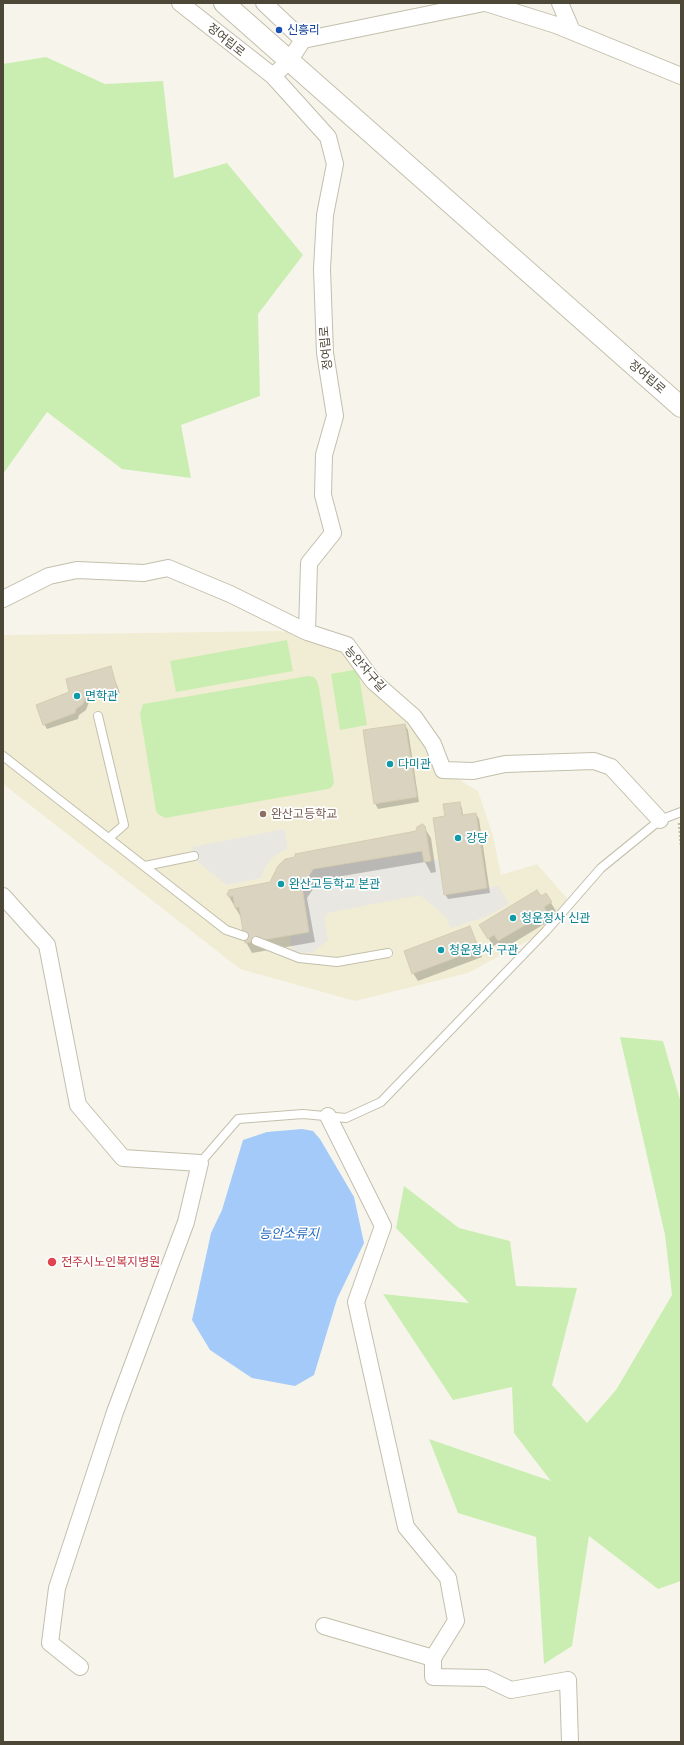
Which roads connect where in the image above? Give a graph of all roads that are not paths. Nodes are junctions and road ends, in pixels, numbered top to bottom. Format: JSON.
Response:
{"nodes":[{"id":1,"x":180,"y":3,"type":"edge"},
{"id":2,"x":224,"y":3,"type":"edge"},
{"id":3,"x":264,"y":3,"type":"edge"},
{"id":4,"x":485,"y":3,"type":"edge"},
{"id":5,"x":560,"y":3,"type":"edge"},
{"id":6,"x":572,"y":31,"type":"junction"},
{"id":7,"x":303,"y":40,"type":"junction"},
{"id":8,"x":290,"y":61,"type":"junction"},
{"id":9,"x":273,"y":76,"type":"junction"},
{"id":10,"x":681,"y":76,"type":"edge"},
{"id":11,"x":681,"y":407,"type":"edge"},
{"id":12,"x":3,"y":599,"type":"edge"},
{"id":13,"x":307,"y":632,"type":"junction"},
{"id":14,"x":98,"y":716,"type":"dead end"},
{"id":15,"x":3,"y":756,"type":"edge"},
{"id":16,"x":680,"y":813,"type":"edge"},
{"id":17,"x":660,"y":820,"type":"junction"},
{"id":18,"x":109,"y":838,"type":"junction"},
{"id":19,"x":194,"y":856,"type":"dead end"},
{"id":20,"x":145,"y":866,"type":"junction"},
{"id":21,"x":3,"y":896,"type":"edge"},
{"id":22,"x":244,"y":936,"type":"dead end"},
{"id":23,"x":256,"y":941,"type":"dead end"},
{"id":24,"x":388,"y":953,"type":"dead end"},
{"id":25,"x":328,"y":1116,"type":"junction"},
{"id":26,"x":200,"y":1163,"type":"junction"},
{"id":27,"x":324,"y":1626,"type":"dead end"},
{"id":28,"x":433,"y":1658,"type":"junction"},
{"id":29,"x":80,"y":1667,"type":"dead end"},
{"id":30,"x":570,"y":1742,"type":"edge"}],
"edges":[{"from":1,"to":9,"type":"street","name":"정여립로"},
{"from":2,"to":8,"type":"street","name":"정여립로"},
{"from":3,"to":7,"type":"street"},
{"from":4,"to":6,"type":"street"},
{"from":4,"to":7,"type":"street"},
{"from":5,"to":6,"type":"street"},
{"from":6,"to":10,"type":"street"},
{"from":7,"to":8,"type":"street"},
{"from":8,"to":9,"type":"street"},
{"from":8,"to":11,"type":"street","name":"정여립로"},
{"from":9,"to":13,"type":"street","name":"정여립로"},
{"from":12,"to":13,"type":"street","name":"능안자구길"},
{"from":13,"to":17,"type":"street","name":"능안자구길"},
{"from":14,"to":18,"type":"lane"},
{"from":15,"to":18,"type":"lane"},
{"from":16,"to":17,"type":"lane"},
{"from":17,"to":25,"type":"lane"},
{"from":18,"to":20,"type":"lane"},
{"from":19,"to":20,"type":"lane"},
{"from":20,"to":22,"type":"lane"},
{"from":21,"to":26,"type":"street"},
{"from":23,"to":24,"type":"lane"},
{"from":25,"to":26,"type":"lane"},
{"from":25,"to":28,"type":"street"},
{"from":26,"to":29,"type":"street"},
{"from":27,"to":28,"type":"street"},
{"from":28,"to":30,"type":"street"}]}
